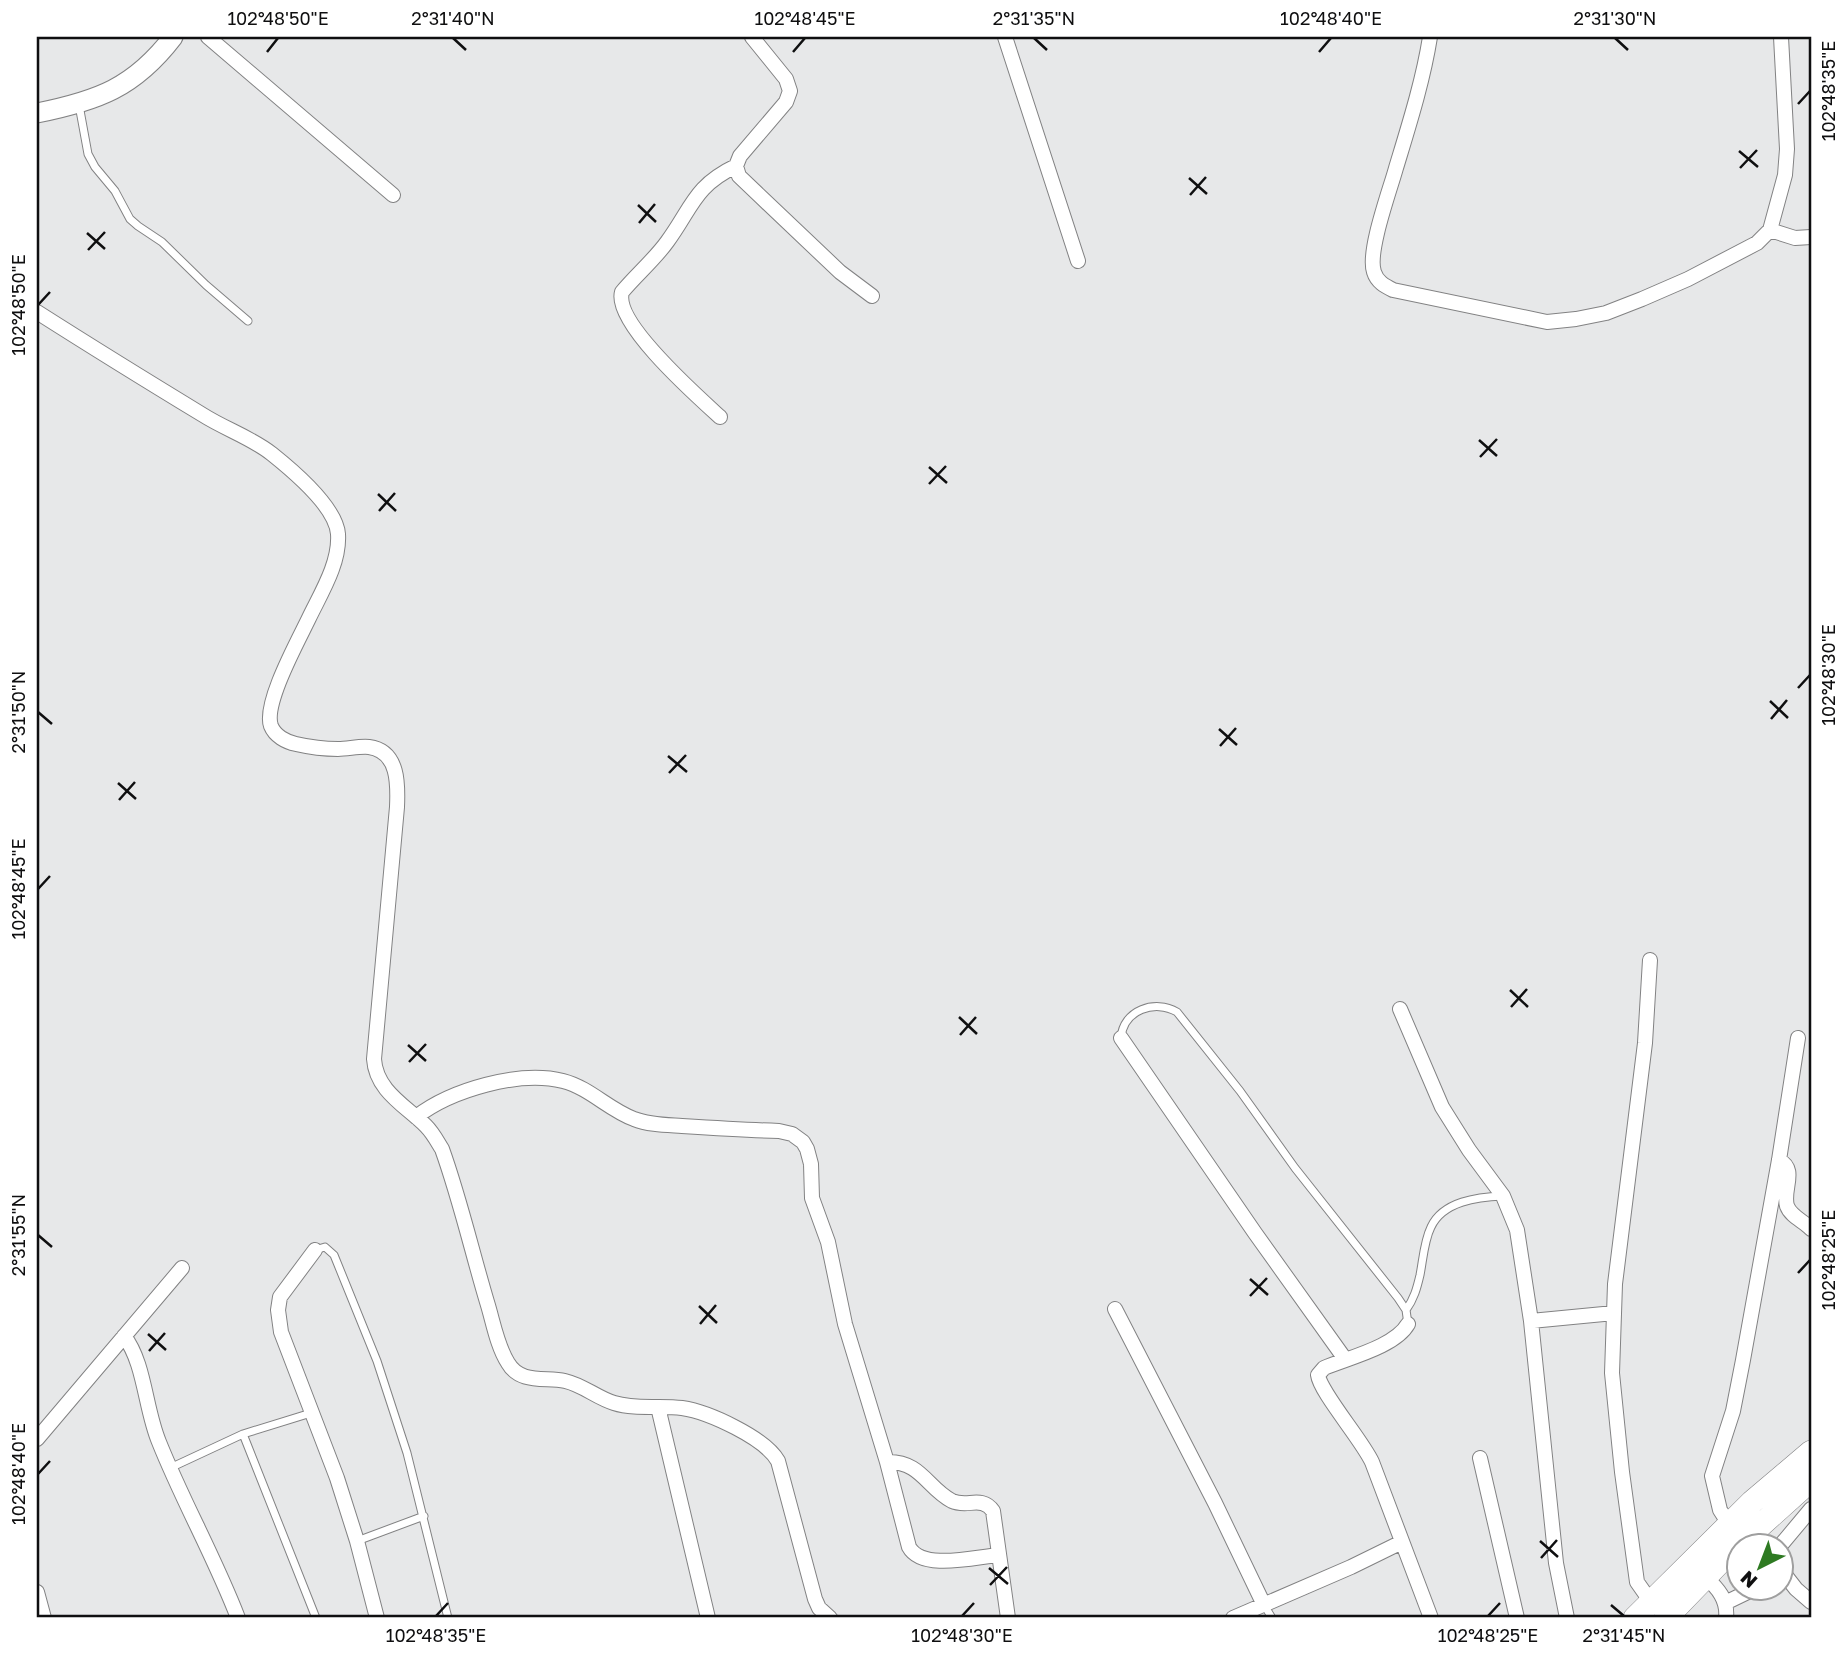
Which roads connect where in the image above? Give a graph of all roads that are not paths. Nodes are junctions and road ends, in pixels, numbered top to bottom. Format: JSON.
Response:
{"nodes":[{"id":1,"x":173,"y":37,"type":"edge"},
{"id":2,"x":208,"y":37,"type":"edge"},
{"id":3,"x":752,"y":37,"type":"edge"},
{"id":4,"x":1004,"y":37,"type":"edge"},
{"id":5,"x":1430,"y":37,"type":"edge"},
{"id":6,"x":1781,"y":37,"type":"edge"},
{"id":7,"x":79,"y":104,"type":"junction"},
{"id":8,"x":37,"y":113,"type":"edge"},
{"id":9,"x":736,"y":166,"type":"junction"},
{"id":10,"x":393,"y":195,"type":"dead end"},
{"id":11,"x":1770,"y":230,"type":"junction"},
{"id":12,"x":1811,"y":237,"type":"edge"},
{"id":13,"x":1078,"y":261,"type":"dead end"},
{"id":14,"x":872,"y":296,"type":"dead end"},
{"id":15,"x":37,"y":312,"type":"edge"},
{"id":16,"x":248,"y":321,"type":"dead end"},
{"id":17,"x":720,"y":417,"type":"dead end"},
{"id":18,"x":1650,"y":960,"type":"dead end"},
{"id":19,"x":1400,"y":1009,"type":"dead end"},
{"id":20,"x":1121,"y":1038,"type":"joint"},
{"id":21,"x":1797,"y":1038,"type":"dead end"},
{"id":22,"x":416,"y":1118,"type":"junction"},
{"id":23,"x":1779,"y":1160,"type":"junction"},
{"id":24,"x":1503,"y":1196,"type":"junction"},
{"id":25,"x":1811,"y":1229,"type":"edge"},
{"id":26,"x":315,"y":1250,"type":"joint"},
{"id":27,"x":182,"y":1268,"type":"dead end"},
{"id":28,"x":1115,"y":1309,"type":"dead end"},
{"id":29,"x":1614,"y":1313,"type":"junction"},
{"id":30,"x":1407,"y":1317,"type":"junction"},
{"id":31,"x":1531,"y":1321,"type":"junction"},
{"id":32,"x":124,"y":1336,"type":"junction"},
{"id":33,"x":1345,"y":1359,"type":"junction"},
{"id":34,"x":657,"y":1407,"type":"junction"},
{"id":35,"x":311,"y":1413,"type":"junction"},
{"id":36,"x":243,"y":1434,"type":"junction"},
{"id":37,"x":37,"y":1439,"type":"edge"},
{"id":38,"x":1811,"y":1452,"type":"edge"},
{"id":39,"x":1480,"y":1458,"type":"dead end"},
{"id":40,"x":887,"y":1462,"type":"junction"},
{"id":41,"x":170,"y":1468,"type":"junction"},
{"id":42,"x":1811,"y":1480,"type":"edge"},
{"id":43,"x":1811,"y":1509,"type":"edge"},
{"id":44,"x":424,"y":1516,"type":"junction"},
{"id":45,"x":1729,"y":1524,"type":"junction"},
{"id":46,"x":1792,"y":1532,"type":"edge"},
{"id":47,"x":357,"y":1541,"type":"junction"},
{"id":48,"x":1402,"y":1542,"type":"junction"},
{"id":49,"x":999,"y":1555,"type":"junction"},
{"id":50,"x":1705,"y":1577,"type":"junction"},
{"id":51,"x":1796,"y":1588,"type":"edge"},
{"id":52,"x":37,"y":1592,"type":"edge"},
{"id":53,"x":1811,"y":1602,"type":"edge"},
{"id":54,"x":1725,"y":1603,"type":"joint"},
{"id":55,"x":1264,"y":1605,"type":"junction"},
{"id":56,"x":1650,"y":1613,"type":"edge"},
{"id":57,"x":44,"y":1618,"type":"edge"},
{"id":58,"x":238,"y":1618,"type":"edge"},
{"id":59,"x":316,"y":1618,"type":"edge"},
{"id":60,"x":377,"y":1618,"type":"edge"},
{"id":61,"x":448,"y":1618,"type":"edge"},
{"id":62,"x":708,"y":1618,"type":"edge"},
{"id":63,"x":830,"y":1618,"type":"edge"},
{"id":64,"x":1008,"y":1618,"type":"edge"},
{"id":65,"x":1233,"y":1618,"type":"edge"},
{"id":66,"x":1272,"y":1618,"type":"edge"},
{"id":67,"x":1431,"y":1618,"type":"edge"},
{"id":68,"x":1517,"y":1618,"type":"edge"},
{"id":69,"x":1567,"y":1618,"type":"edge"},
{"id":70,"x":1726,"y":1618,"type":"edge"}],
"edges":[{"from":1,"to":7,"type":"main road"},
{"from":2,"to":10,"type":"street"},
{"from":3,"to":9,"type":"street"},
{"from":4,"to":13,"type":"street"},
{"from":5,"to":11,"type":"street"},
{"from":6,"to":11,"type":"street"},
{"from":7,"to":8,"type":"main road"},
{"from":7,"to":16,"type":"lane"},
{"from":9,"to":14,"type":"street"},
{"from":9,"to":17,"type":"street"},
{"from":11,"to":12,"type":"street"},
{"from":15,"to":22,"type":"street"},
{"from":18,"to":29,"type":"street"},
{"from":19,"to":24,"type":"street"},
{"from":20,"to":30,"type":"lane"},
{"from":20,"to":33,"type":"street"},
{"from":21,"to":23,"type":"street"},
{"from":22,"to":34,"type":"street"},
{"from":22,"to":40,"type":"street"},
{"from":23,"to":25,"type":"street"},
{"from":23,"to":45,"type":"street"},
{"from":24,"to":30,"type":"lane"},
{"from":24,"to":31,"type":"street"},
{"from":26,"to":35,"type":"street"},
{"from":26,"to":44,"type":"lane"},
{"from":27,"to":32,"type":"street"},
{"from":28,"to":55,"type":"street"},
{"from":29,"to":31,"type":"street"},
{"from":29,"to":56,"type":"street"},
{"from":30,"to":33,"type":"street"},
{"from":31,"to":69,"type":"street"},
{"from":32,"to":37,"type":"street"},
{"from":32,"to":41,"type":"street"},
{"from":33,"to":48,"type":"street"},
{"from":34,"to":62,"type":"street"},
{"from":34,"to":63,"type":"street"},
{"from":35,"to":36,"type":"lane"},
{"from":35,"to":47,"type":"street"},
{"from":36,"to":41,"type":"lane"},
{"from":36,"to":59,"type":"lane"},
{"from":38,"to":45,"type":"highway"},
{"from":39,"to":68,"type":"street"},
{"from":40,"to":49,"type":"street"},
{"from":40,"to":49,"type":"street"},
{"from":41,"to":58,"type":"street"},
{"from":42,"to":50,"type":"highway"},
{"from":43,"to":46,"type":"street"},
{"from":44,"to":47,"type":"lane"},
{"from":44,"to":61,"type":"lane"},
{"from":45,"to":56,"type":"highway"},
{"from":47,"to":60,"type":"street"},
{"from":48,"to":55,"type":"street"},
{"from":48,"to":67,"type":"street"},
{"from":49,"to":64,"type":"street"},
{"from":50,"to":54,"type":"street"},
{"from":50,"to":56,"type":"highway"},
{"from":51,"to":53,"type":"street"},
{"from":52,"to":57,"type":"street"},
{"from":54,"to":70,"type":"street"},
{"from":55,"to":65,"type":"street"},
{"from":55,"to":66,"type":"lane"}]}
